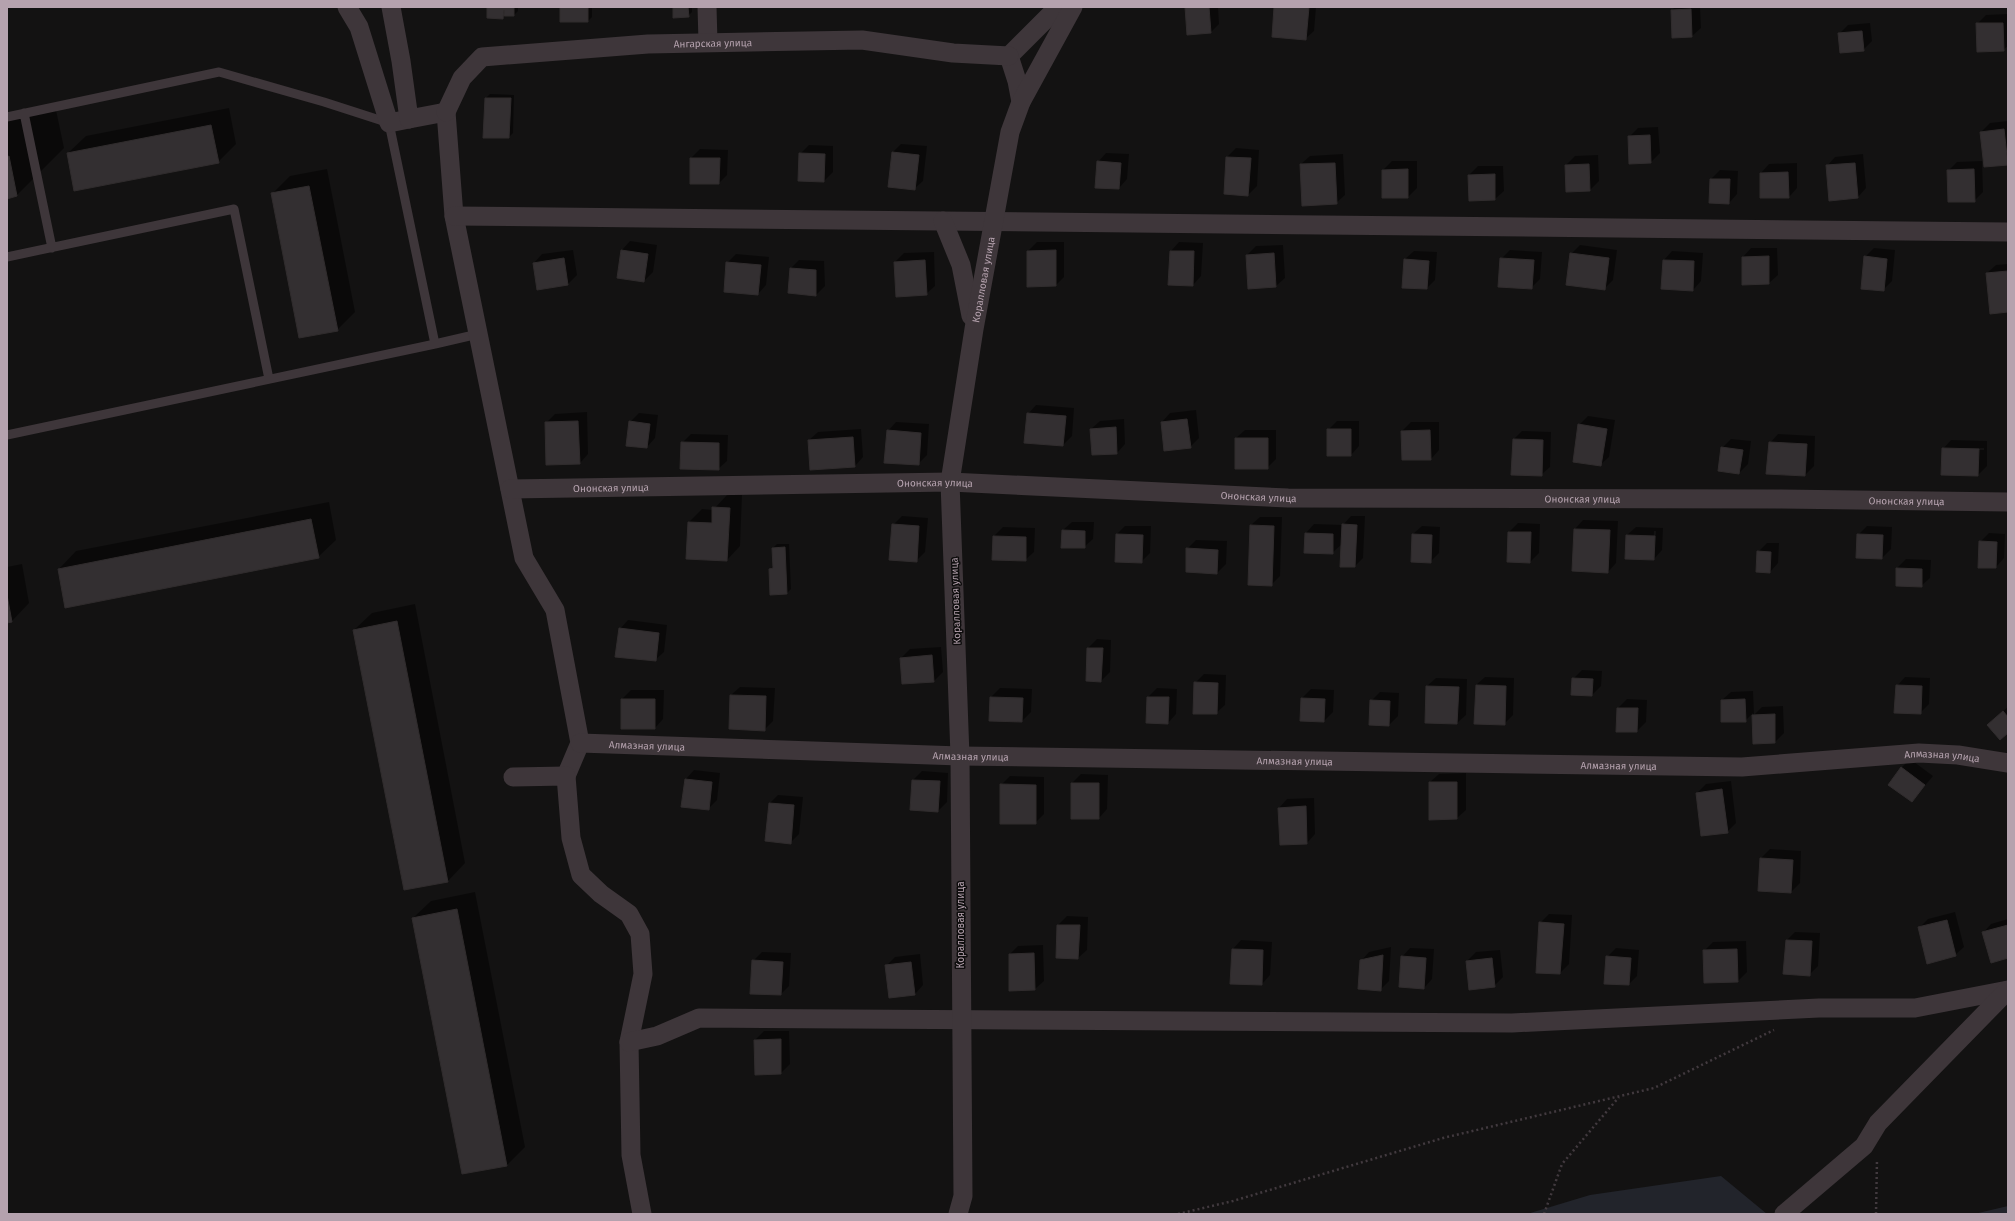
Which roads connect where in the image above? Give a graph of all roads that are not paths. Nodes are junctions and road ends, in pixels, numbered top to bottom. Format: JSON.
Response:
{"nodes":[{"id":1,"x":347,"y":7,"type":"edge"},
{"id":2,"x":391,"y":7,"type":"edge"},
{"id":3,"x":707,"y":7,"type":"edge"},
{"id":4,"x":1058,"y":7,"type":"edge"},
{"id":5,"x":1073,"y":7,"type":"edge"},
{"id":6,"x":708,"y":42,"type":"junction"},
{"id":7,"x":1009,"y":56,"type":"junction"},
{"id":8,"x":1022,"y":102,"type":"junction"},
{"id":9,"x":446,"y":112,"type":"junction"},
{"id":10,"x":24,"y":113,"type":"junction"},
{"id":11,"x":7,"y":117,"type":"edge"},
{"id":12,"x":409,"y":119,"type":"junction"},
{"id":13,"x":389,"y":123,"type":"junction"},
{"id":14,"x":454,"y":216,"type":"junction"},
{"id":15,"x":943,"y":220,"type":"junction"},
{"id":16,"x":992,"y":221,"type":"junction"},
{"id":17,"x":2008,"y":232,"type":"edge"},
{"id":18,"x":52,"y":248,"type":"junction"},
{"id":19,"x":7,"y":258,"type":"edge"},
{"id":20,"x":974,"y":329,"type":"junction"},
{"id":21,"x":478,"y":334,"type":"junction"},
{"id":22,"x":435,"y":344,"type":"junction"},
{"id":23,"x":270,"y":379,"type":"junction"},
{"id":24,"x":7,"y":435,"type":"edge"},
{"id":25,"x":950,"y":482,"type":"junction"},
{"id":26,"x":510,"y":489,"type":"junction"},
{"id":27,"x":2008,"y":502,"type":"edge"},
{"id":28,"x":580,"y":743,"type":"junction"},
{"id":29,"x":960,"y":756,"type":"junction"},
{"id":30,"x":2008,"y":763,"type":"edge"},
{"id":31,"x":566,"y":776,"type":"junction"},
{"id":32,"x":513,"y":777,"type":"dead end"},
{"id":33,"x":2008,"y":990,"type":"edge"},
{"id":34,"x":961,"y":1020,"type":"junction"},
{"id":35,"x":629,"y":1042,"type":"junction"},
{"id":36,"x":642,"y":1214,"type":"edge"},
{"id":37,"x":958,"y":1214,"type":"edge"},
{"id":38,"x":1784,"y":1214,"type":"edge"}],
"edges":[{"from":1,"to":13,"type":"street"},
{"from":2,"to":12,"type":"street"},
{"from":3,"to":6,"type":"street"},
{"from":4,"to":7,"type":"street"},
{"from":5,"to":8,"type":"street","name":"Коралловая улица"},
{"from":6,"to":7,"type":"street","name":"Ангарская улица"},
{"from":6,"to":9,"type":"street","name":"Ангарская улица"},
{"from":7,"to":8,"type":"street"},
{"from":8,"to":16,"type":"street","name":"Коралловая улица"},
{"from":9,"to":12,"type":"street"},
{"from":9,"to":14,"type":"street"},
{"from":10,"to":11,"type":"lane"},
{"from":10,"to":13,"type":"lane"},
{"from":10,"to":18,"type":"lane"},
{"from":12,"to":13,"type":"street"},
{"from":13,"to":22,"type":"lane"},
{"from":14,"to":15,"type":"street"},
{"from":14,"to":21,"type":"street"},
{"from":15,"to":16,"type":"street"},
{"from":15,"to":20,"type":"street"},
{"from":16,"to":17,"type":"street"},
{"from":16,"to":20,"type":"street","name":"Коралловая улица"},
{"from":18,"to":19,"type":"lane"},
{"from":18,"to":23,"type":"lane"},
{"from":20,"to":25,"type":"street","name":"Коралловая улица"},
{"from":21,"to":22,"type":"lane"},
{"from":21,"to":26,"type":"street"},
{"from":22,"to":23,"type":"lane"},
{"from":23,"to":24,"type":"lane"},
{"from":25,"to":26,"type":"street","name":"Ононская улица"},
{"from":25,"to":27,"type":"street","name":"Ононская улица"},
{"from":25,"to":29,"type":"street","name":"Коралловая улица"},
{"from":26,"to":28,"type":"street"},
{"from":28,"to":29,"type":"street","name":"Алмазная улица"},
{"from":28,"to":31,"type":"street"},
{"from":29,"to":30,"type":"street","name":"Алмазная улица"},
{"from":29,"to":34,"type":"street","name":"Коралловая улица"},
{"from":31,"to":32,"type":"street"},
{"from":31,"to":35,"type":"street"},
{"from":33,"to":34,"type":"street"},
{"from":33,"to":38,"type":"street"},
{"from":34,"to":35,"type":"street"},
{"from":34,"to":37,"type":"street","name":"Коралловая улица"},
{"from":35,"to":36,"type":"street"}]}
